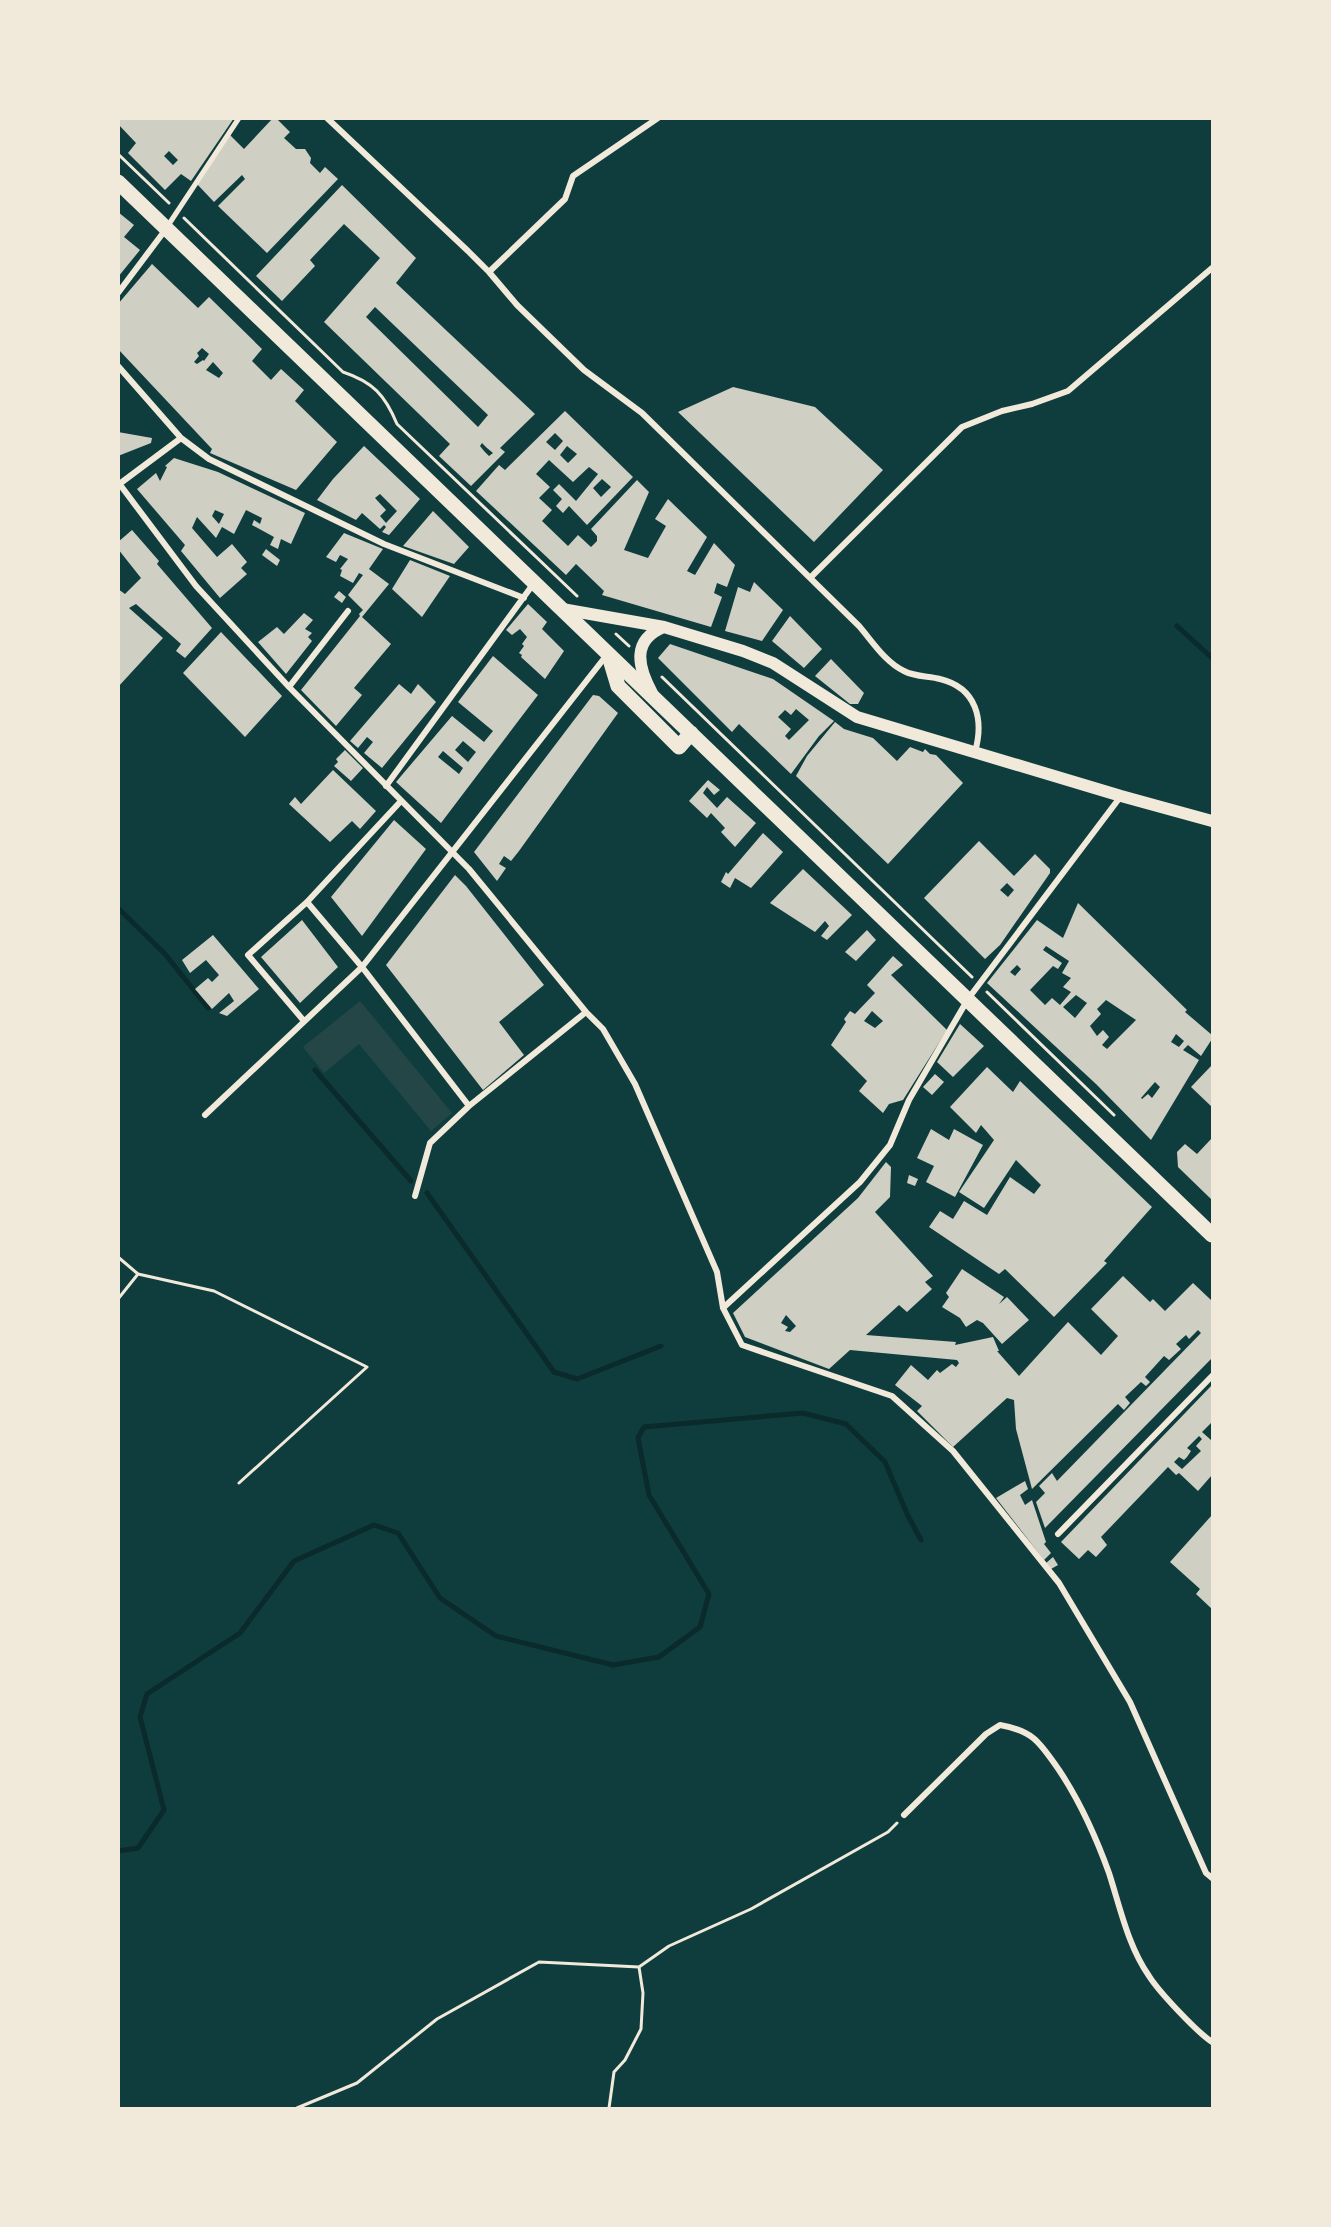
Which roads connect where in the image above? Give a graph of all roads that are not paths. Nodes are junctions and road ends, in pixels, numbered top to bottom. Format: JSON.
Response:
{"nodes":[{"id":1,"x":239,"y":118,"type":"edge"},
{"id":2,"x":327,"y":118,"type":"edge"},
{"id":3,"x":658,"y":118,"type":"edge"},
{"id":4,"x":118,"y":182,"type":"edge"},
{"id":5,"x":166,"y":228,"type":"junction"},
{"id":6,"x":1212,"y":268,"type":"edge"},
{"id":7,"x":489,"y":272,"type":"junction"},
{"id":8,"x":118,"y":293,"type":"edge"},
{"id":9,"x":118,"y":366,"type":"edge"},
{"id":10,"x":181,"y":438,"type":"junction"},
{"id":11,"x":119,"y":484,"type":"edge"},
{"id":12,"x":810,"y":578,"type":"junction"},
{"id":13,"x":535,"y":583,"type":"junction"},
{"id":14,"x":524,"y":598,"type":"junction"},
{"id":15,"x":562,"y":609,"type":"junction"},
{"id":16,"x":348,"y":611,"type":"dead end"},
{"id":17,"x":664,"y":627,"type":"junction"},
{"id":18,"x":608,"y":653,"type":"junction"},
{"id":19,"x":289,"y":687,"type":"junction"},
{"id":20,"x":654,"y":697,"type":"junction"},
{"id":21,"x":691,"y":733,"type":"junction"},
{"id":22,"x":974,"y":753,"type":"junction"},
{"id":23,"x":386,"y":786,"type":"junction"},
{"id":24,"x":1121,"y":796,"type":"junction"},
{"id":25,"x":401,"y":801,"type":"junction"},
{"id":26,"x":1212,"y":821,"type":"edge"},
{"id":27,"x":453,"y":852,"type":"junction"},
{"id":28,"x":308,"y":902,"type":"junction"},
{"id":29,"x":362,"y":967,"type":"junction"},
{"id":30,"x":968,"y":999,"type":"junction"},
{"id":31,"x":586,"y":1012,"type":"junction"},
{"id":32,"x":304,"y":1021,"type":"junction"},
{"id":33,"x":469,"y":1106,"type":"junction"},
{"id":34,"x":205,"y":1115,"type":"dead end"},
{"id":35,"x":415,"y":1196,"type":"dead end"},
{"id":36,"x":1212,"y":1235,"type":"edge"},
{"id":37,"x":723,"y":1308,"type":"junction"},
{"id":38,"x":1212,"y":1376,"type":"edge"},
{"id":39,"x":1058,"y":1534,"type":"dead end"},
{"id":40,"x":904,"y":1815,"type":"road end"},
{"id":41,"x":1212,"y":1878,"type":"edge"},
{"id":42,"x":1212,"y":2042,"type":"edge"}],
"edges":[{"from":1,"to":5,"type":"street"},
{"from":2,"to":7,"type":"street"},
{"from":3,"to":7,"type":"street"},
{"from":4,"to":5,"type":"main road"},
{"from":5,"to":8,"type":"street"},
{"from":5,"to":13,"type":"main road"},
{"from":6,"to":12,"type":"street"},
{"from":7,"to":12,"type":"street"},
{"from":9,"to":10,"type":"street"},
{"from":10,"to":11,"type":"street"},
{"from":10,"to":14,"type":"street"},
{"from":11,"to":19,"type":"street"},
{"from":12,"to":22,"type":"street"},
{"from":13,"to":14,"type":"street"},
{"from":13,"to":15,"type":"main road"},
{"from":14,"to":23,"type":"street"},
{"from":15,"to":17,"type":"main road"},
{"from":15,"to":18,"type":"main road"},
{"from":16,"to":19,"type":"street"},
{"from":17,"to":20,"type":"main road"},
{"from":17,"to":22,"type":"main road"},
{"from":18,"to":20,"type":"main road"},
{"from":18,"to":21,"type":"main road"},
{"from":18,"to":27,"type":"street"},
{"from":19,"to":23,"type":"street"},
{"from":20,"to":21,"type":"main road"},
{"from":21,"to":30,"type":"main road"},
{"from":22,"to":24,"type":"main road"},
{"from":23,"to":25,"type":"street"},
{"from":24,"to":26,"type":"main road"},
{"from":24,"to":30,"type":"street"},
{"from":25,"to":27,"type":"street"},
{"from":25,"to":28,"type":"street"},
{"from":27,"to":29,"type":"street"},
{"from":27,"to":31,"type":"street"},
{"from":28,"to":29,"type":"street"},
{"from":28,"to":32,"type":"street"},
{"from":29,"to":32,"type":"street"},
{"from":29,"to":33,"type":"street"},
{"from":30,"to":36,"type":"main road"},
{"from":30,"to":37,"type":"street"},
{"from":31,"to":33,"type":"street"},
{"from":31,"to":37,"type":"street"},
{"from":32,"to":34,"type":"street"},
{"from":33,"to":35,"type":"street"},
{"from":37,"to":41,"type":"street"},
{"from":38,"to":39,"type":"street"},
{"from":40,"to":42,"type":"street"}]}
